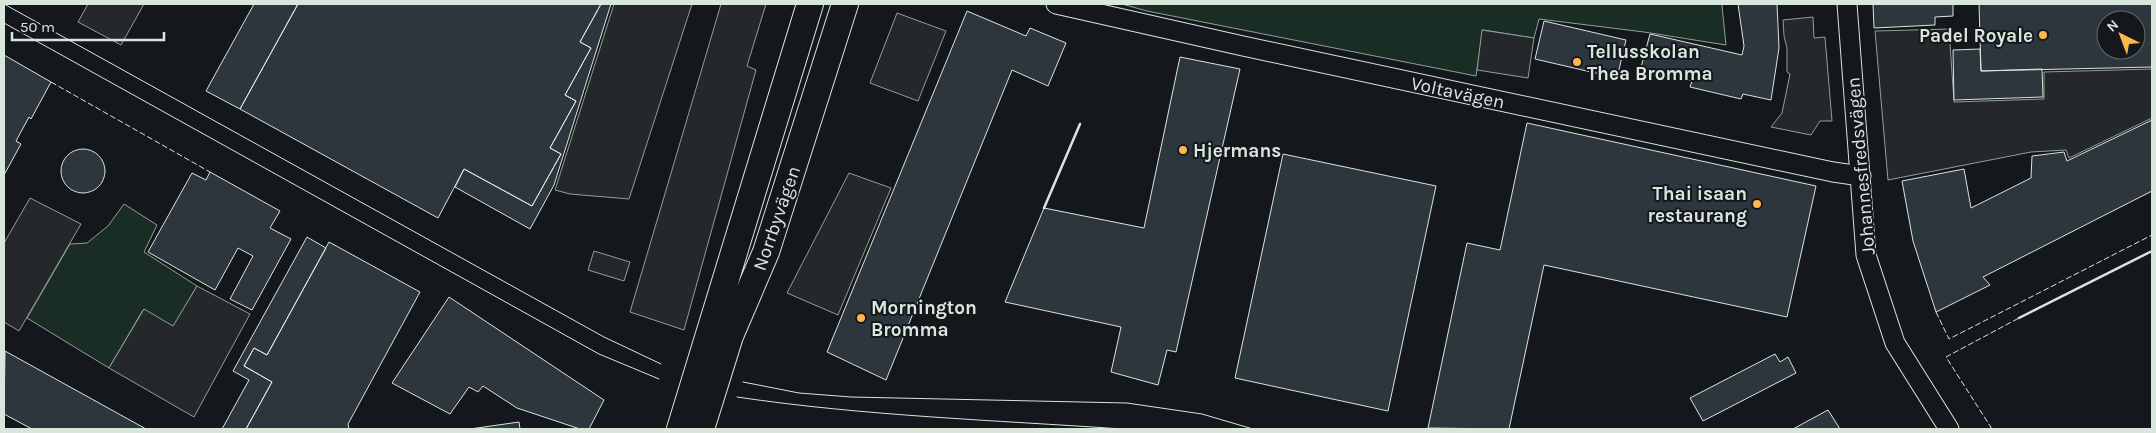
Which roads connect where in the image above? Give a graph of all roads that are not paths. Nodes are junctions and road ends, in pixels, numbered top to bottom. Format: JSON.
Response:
{"nodes":[{"id":1,"x":810,"y":4,"type":"edge"},
{"id":2,"x":845,"y":4,"type":"edge"},
{"id":3,"x":1056,"y":4,"type":"edge"},
{"id":4,"x":1847,"y":4,"type":"edge"},
{"id":5,"x":1861,"y":176,"type":"junction"},
{"id":6,"x":680,"y":429,"type":"edge"},
{"id":7,"x":701,"y":429,"type":"edge"},
{"id":8,"x":1949,"y":429,"type":"edge"}],
"edges":[{"from":1,"to":6,"type":"main road","name":"Norrbyvägen"},
{"from":2,"to":7,"type":"main road","name":"Norrbyvägen"},
{"from":3,"to":5,"type":"street","name":"Voltavägen"},
{"from":4,"to":5,"type":"street","name":"Johannesfredsvägen"},
{"from":5,"to":8,"type":"street","name":"Johannesfredsvägen"}]}
